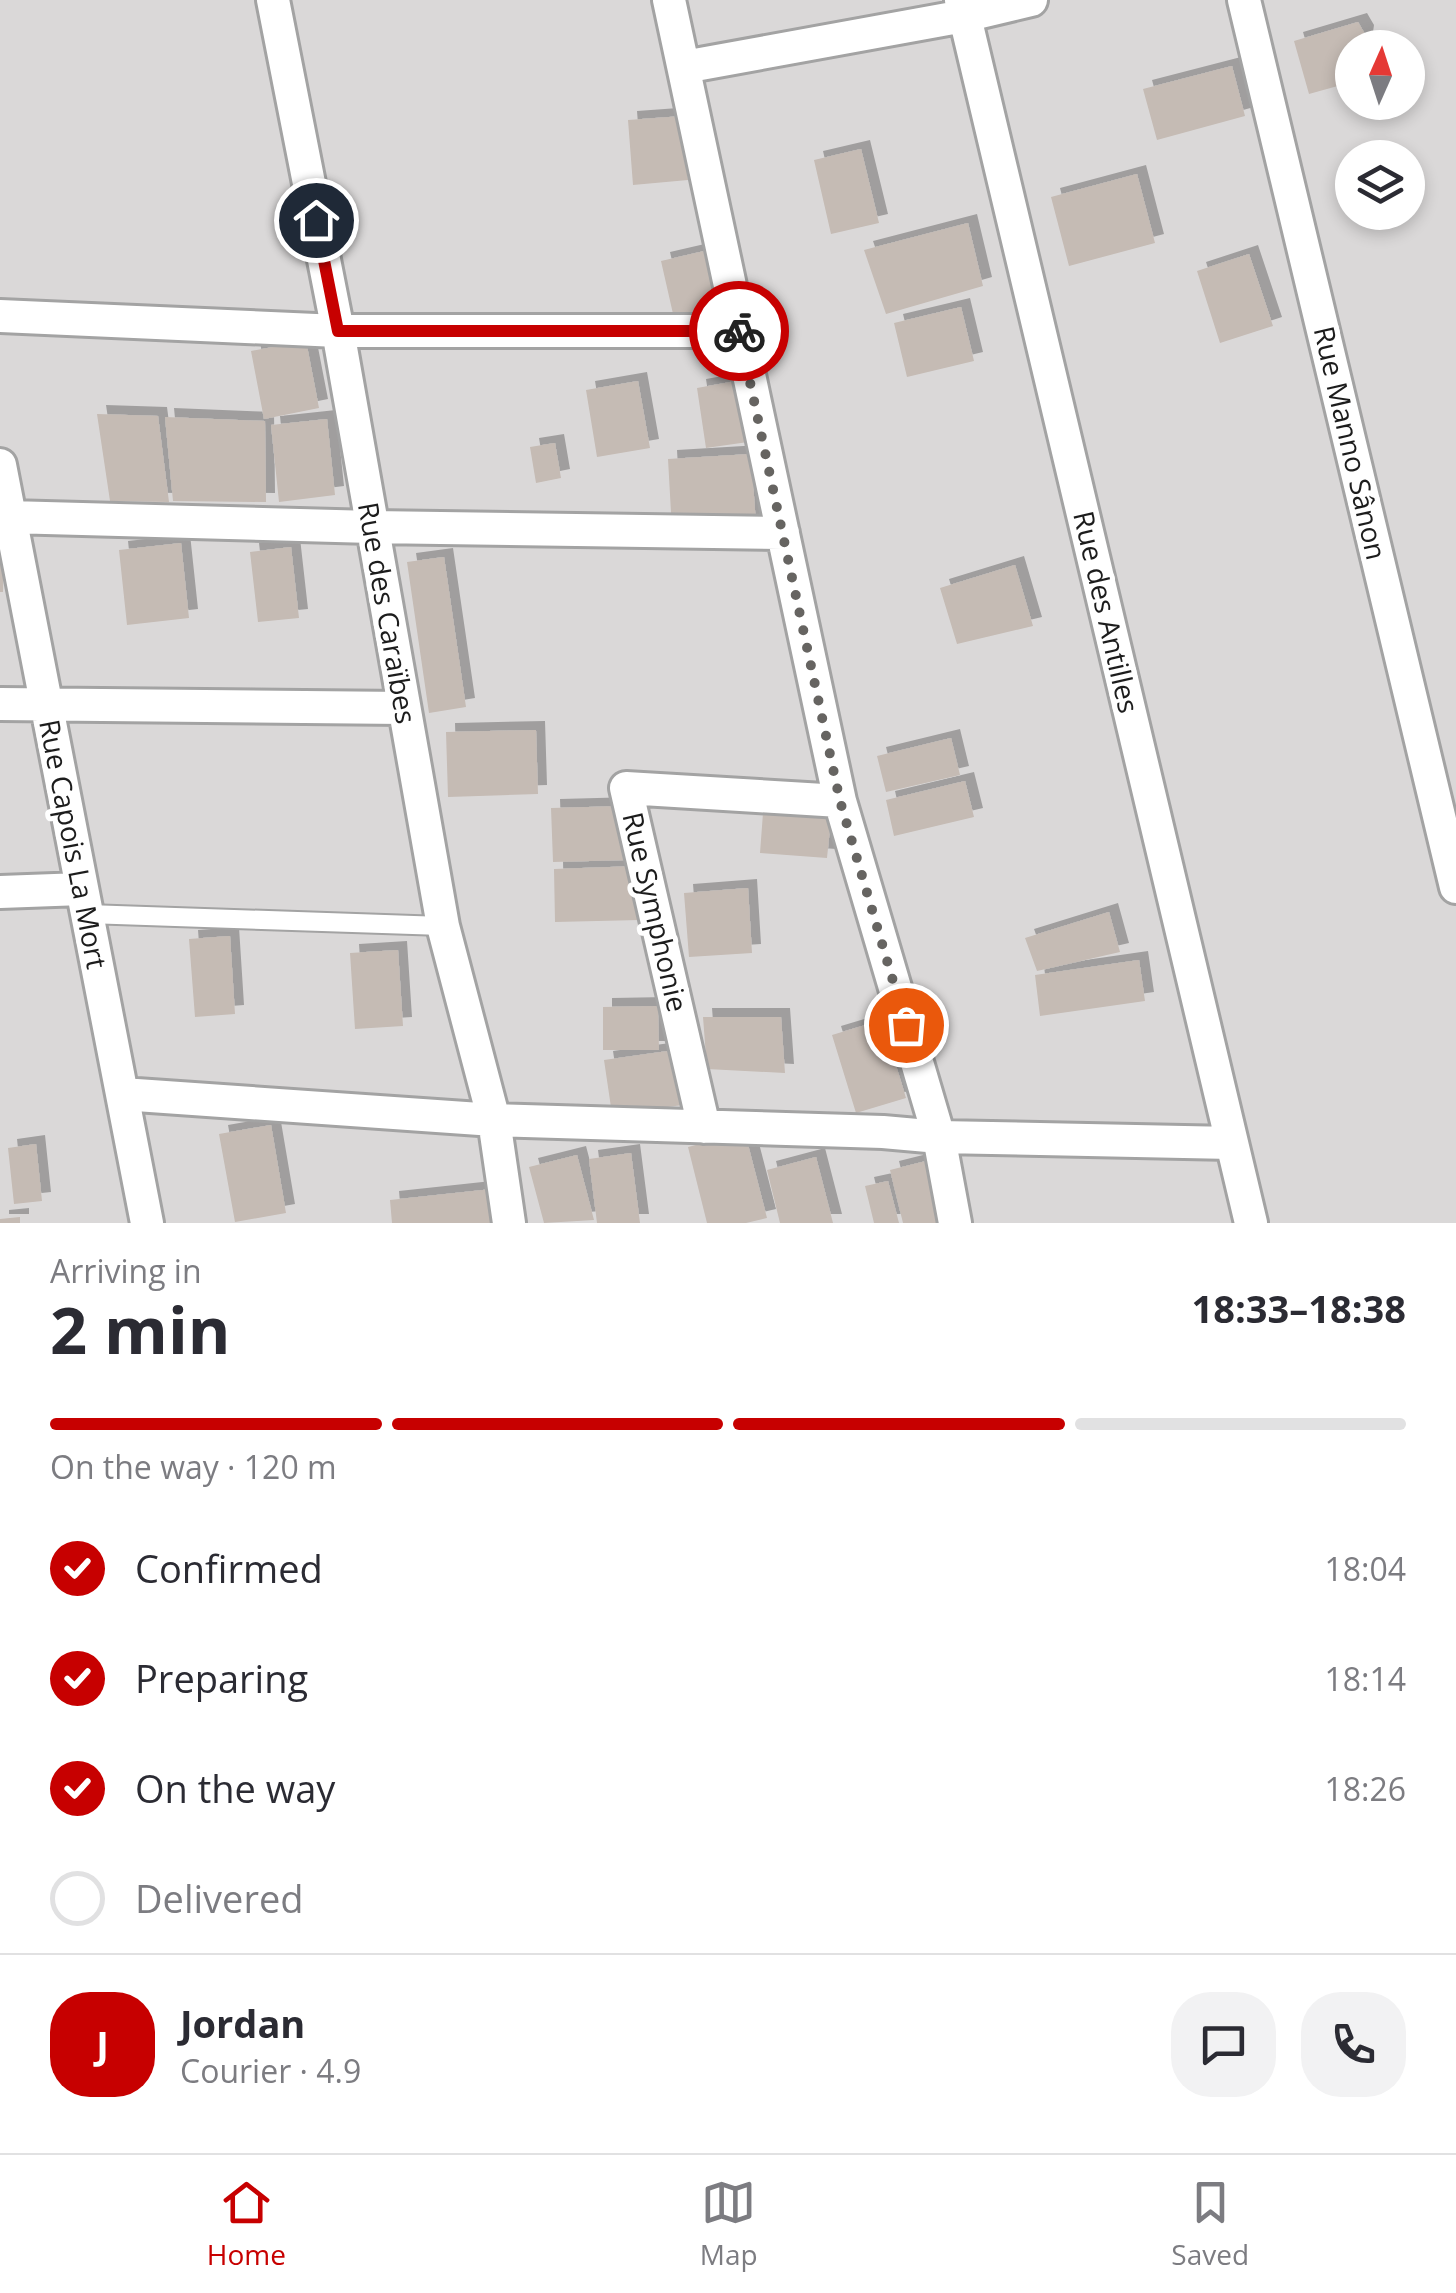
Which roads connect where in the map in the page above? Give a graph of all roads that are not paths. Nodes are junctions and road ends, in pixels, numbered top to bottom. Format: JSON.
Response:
{"nodes":[{"id":1,"x":273,"y":0,"type":"edge"},
{"id":2,"x":669,"y":0,"type":"edge"},
{"id":3,"x":1031,"y":0,"type":"edge"},
{"id":4,"x":1244,"y":0,"type":"edge"},
{"id":5,"x":962,"y":8,"type":"edge"},
{"id":6,"x":684,"y":67,"type":"junction"},
{"id":7,"x":0,"y":316,"type":"edge"},
{"id":8,"x":338,"y":331,"type":"junction"},
{"id":9,"x":741,"y":331,"type":"junction"},
{"id":10,"x":0,"y":465,"type":"edge"},
{"id":11,"x":9,"y":517,"type":"junction"},
{"id":12,"x":372,"y":528,"type":"junction"},
{"id":13,"x":783,"y":533,"type":"junction"},
{"id":14,"x":0,"y":704,"type":"edge"},
{"id":15,"x":46,"y":705,"type":"junction"},
{"id":16,"x":404,"y":708,"type":"junction"},
{"id":17,"x":840,"y":801,"type":"junction"},
{"id":18,"x":1456,"y":887,"type":"edge"},
{"id":19,"x":0,"y":892,"type":"edge"},
{"id":20,"x":84,"y":902,"type":"junction"},
{"id":21,"x":443,"y":926,"type":"junction"},
{"id":22,"x":122,"y":1094,"type":"junction"},
{"id":23,"x":494,"y":1120,"type":"junction"},
{"id":24,"x":704,"y":1127,"type":"junction"},
{"id":25,"x":939,"y":1137,"type":"junction"},
{"id":26,"x":1232,"y":1143,"type":"junction"},
{"id":27,"x":147,"y":1223,"type":"edge"},
{"id":28,"x":508,"y":1223,"type":"edge"},
{"id":29,"x":956,"y":1223,"type":"edge"},
{"id":30,"x":1251,"y":1223,"type":"edge"}],
"edges":[{"from":1,"to":8,"type":"street","name":"Rue des Caraïbes"},
{"from":2,"to":6,"type":"street"},
{"from":3,"to":5,"type":"street"},
{"from":4,"to":18,"type":"street","name":"Rue Manno Sânon"},
{"from":5,"to":6,"type":"street"},
{"from":5,"to":26,"type":"street","name":"Rue des Antilles"},
{"from":6,"to":9,"type":"street"},
{"from":7,"to":8,"type":"street"},
{"from":8,"to":9,"type":"street"},
{"from":8,"to":12,"type":"street","name":"Rue des Caraïbes"},
{"from":9,"to":13,"type":"street"},
{"from":10,"to":11,"type":"street","name":"Rue Capois La Mort"},
{"from":11,"to":12,"type":"street"},
{"from":11,"to":15,"type":"street","name":"Rue Capois La Mort"},
{"from":12,"to":13,"type":"street"},
{"from":12,"to":16,"type":"street","name":"Rue des Caraïbes"},
{"from":13,"to":17,"type":"street"},
{"from":14,"to":15,"type":"street"},
{"from":15,"to":16,"type":"street"},
{"from":15,"to":20,"type":"street","name":"Rue Capois La Mort"},
{"from":16,"to":21,"type":"street","name":"Rue des Caraïbes"},
{"from":17,"to":24,"type":"street","name":"Rue Symphonie"},
{"from":17,"to":25,"type":"street"},
{"from":19,"to":20,"type":"street"},
{"from":20,"to":21,"type":"lane"},
{"from":20,"to":22,"type":"street","name":"Rue Capois La Mort"},
{"from":21,"to":23,"type":"street","name":"Rue des Caraïbes"},
{"from":22,"to":23,"type":"street"},
{"from":22,"to":27,"type":"street","name":"Rue Capois La Mort"},
{"from":23,"to":24,"type":"street"},
{"from":23,"to":28,"type":"street","name":"Rue des Caraïbes"},
{"from":24,"to":25,"type":"street"},
{"from":25,"to":26,"type":"street"},
{"from":25,"to":29,"type":"street"},
{"from":26,"to":30,"type":"street","name":"Rue des Antilles"}]}
